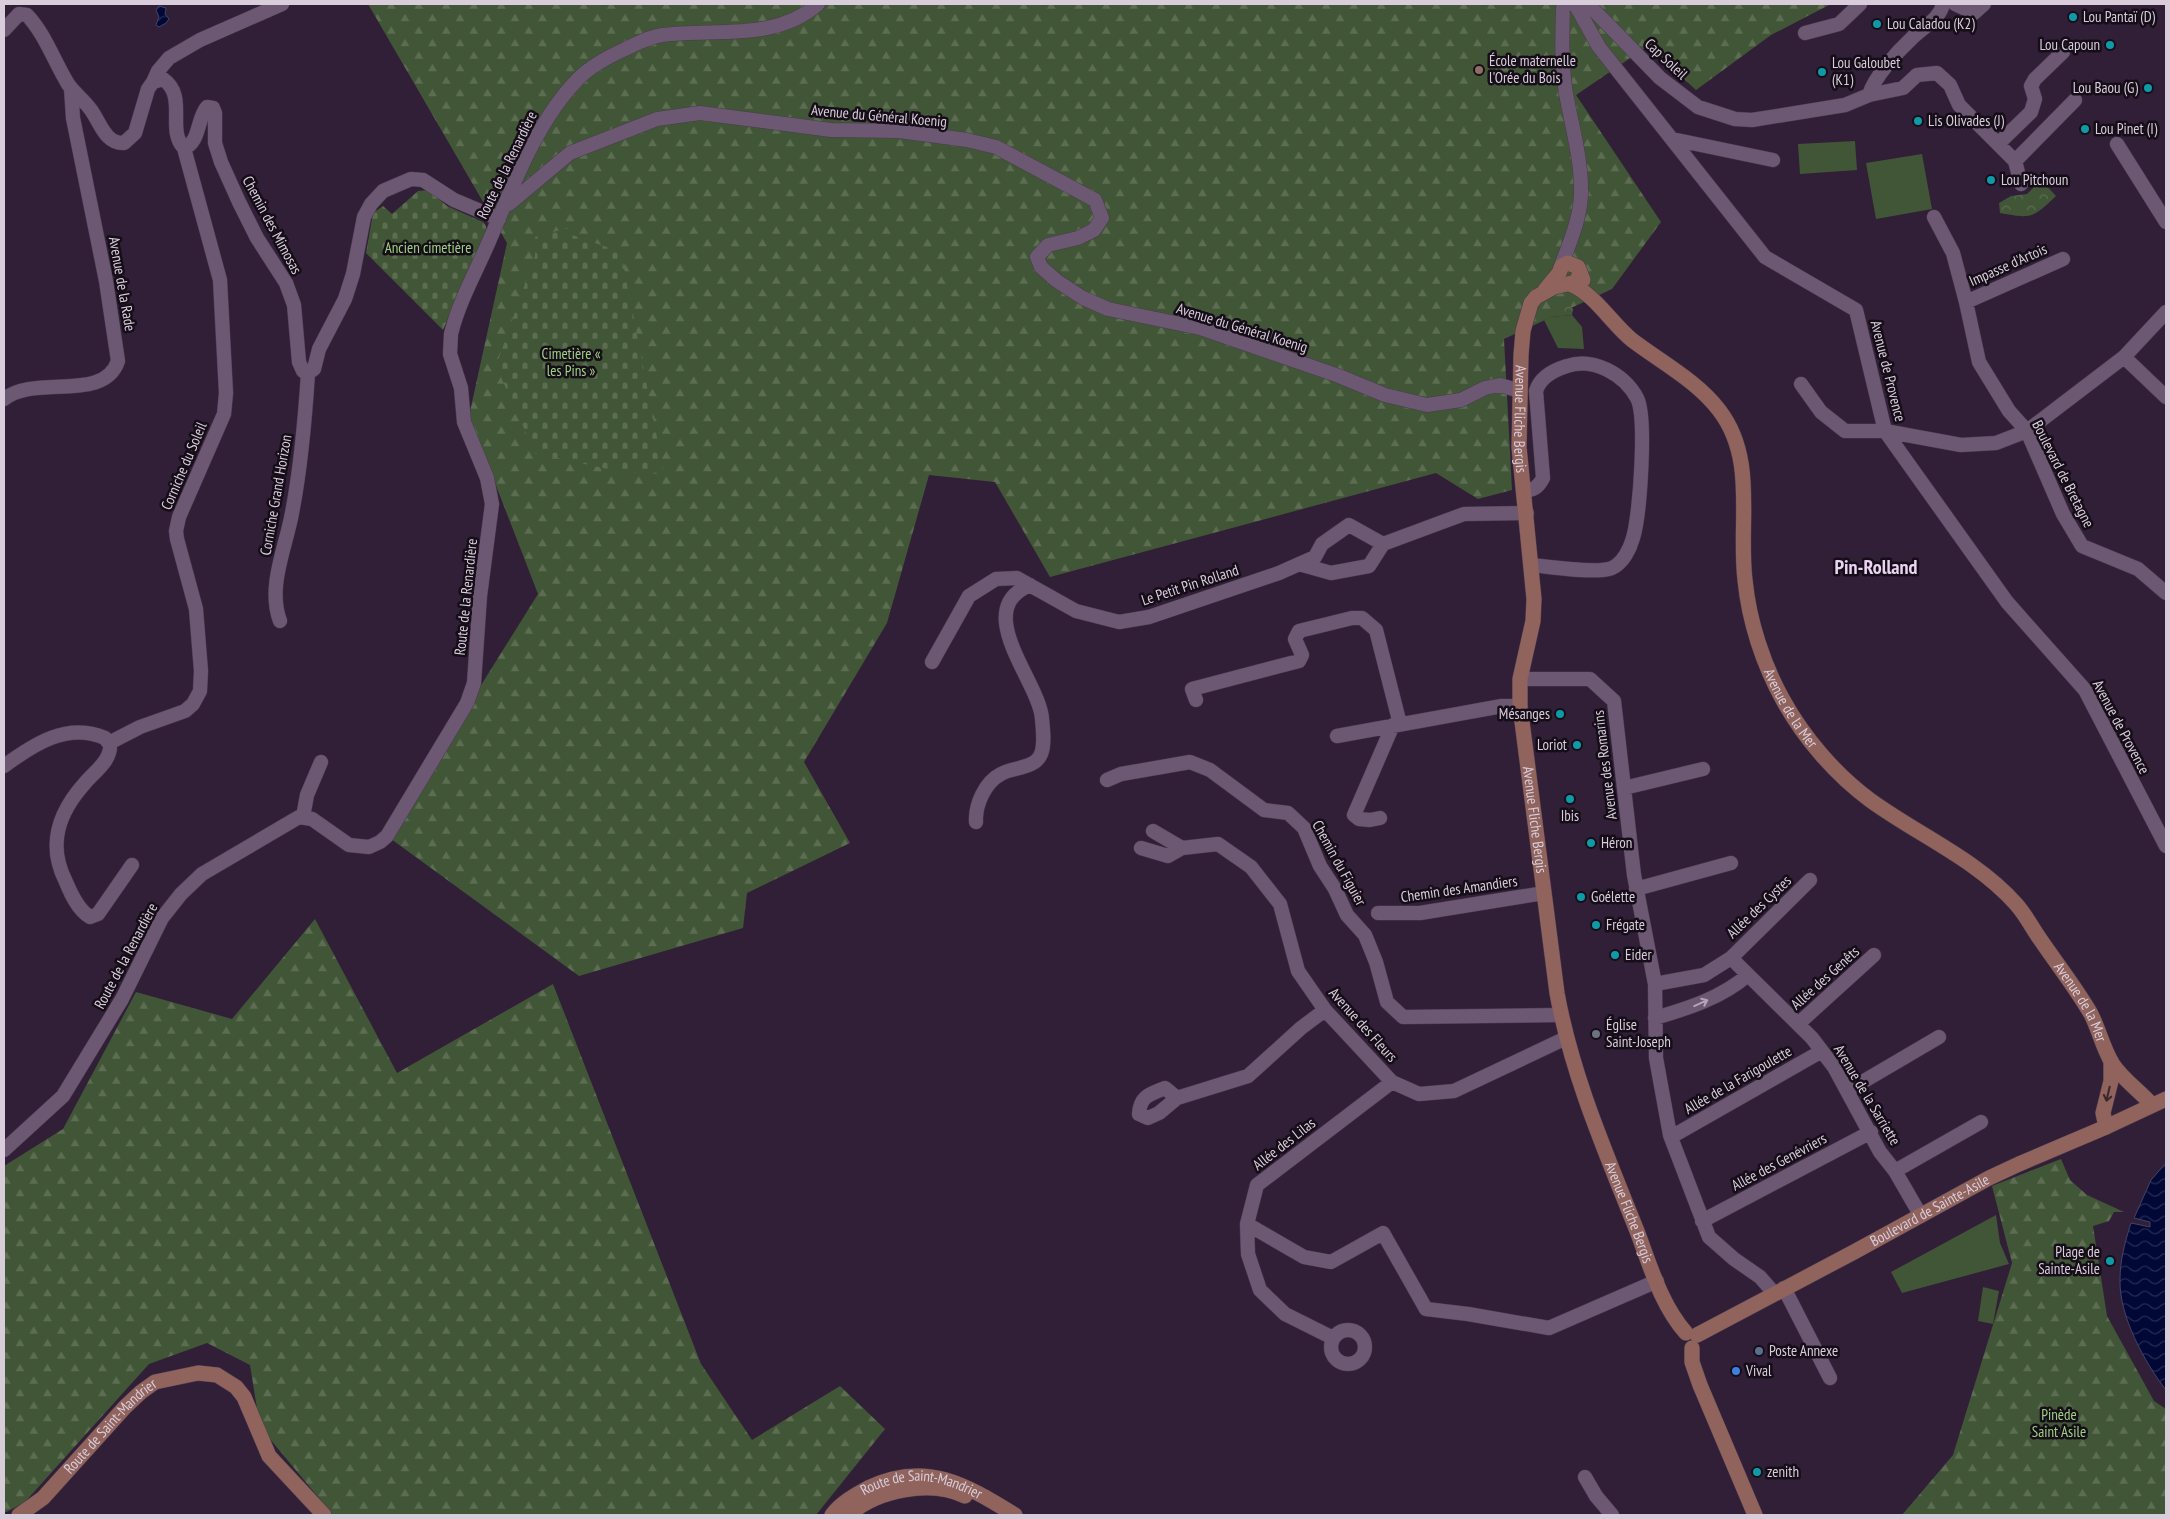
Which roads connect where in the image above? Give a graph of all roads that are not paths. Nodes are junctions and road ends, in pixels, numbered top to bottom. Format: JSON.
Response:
{"nodes":[{"id":1,"x":282,"y":4,"type":"edge"},
{"id":2,"x":818,"y":4,"type":"edge"},
{"id":3,"x":1567,"y":4,"type":"edge"},
{"id":4,"x":1575,"y":4,"type":"edge"},
{"id":5,"x":1588,"y":4,"type":"edge"},
{"id":6,"x":1860,"y":4,"type":"edge"},
{"id":7,"x":1943,"y":4,"type":"edge"},
{"id":8,"x":1955,"y":4,"type":"edge"},
{"id":9,"x":1984,"y":4,"type":"edge"},
{"id":10,"x":4,"y":30,"type":"edge"},
{"id":11,"x":1805,"y":33,"type":"dead end"},
{"id":12,"x":2063,"y":52,"type":"dead end"},
{"id":13,"x":153,"y":82,"type":"junction"},
{"id":14,"x":71,"y":88,"type":"junction"},
{"id":15,"x":1869,"y":95,"type":"junction"},
{"id":16,"x":2075,"y":100,"type":"dead end"},
{"id":17,"x":1672,"y":139,"type":"junction"},
{"id":18,"x":1999,"y":143,"type":"junction"},
{"id":19,"x":2117,"y":144,"type":"dead end"},
{"id":20,"x":184,"y":148,"type":"junction"},
{"id":21,"x":1773,"y":160,"type":"dead end"},
{"id":22,"x":2015,"y":161,"type":"junction"},
{"id":23,"x":2020,"y":184,"type":"dead end"},
{"id":24,"x":501,"y":214,"type":"junction"},
{"id":25,"x":1934,"y":218,"type":"dead end"},
{"id":26,"x":2166,"y":222,"type":"edge"},
{"id":27,"x":2063,"y":259,"type":"dead end"},
{"id":28,"x":1569,"y":275,"type":"junction"},
{"id":29,"x":1966,"y":302,"type":"junction"},
{"id":30,"x":2166,"y":312,"type":"edge"},
{"id":31,"x":2124,"y":357,"type":"junction"},
{"id":32,"x":308,"y":373,"type":"junction"},
{"id":33,"x":1801,"y":384,"type":"dead end"},
{"id":34,"x":1520,"y":391,"type":"junction"},
{"id":35,"x":2166,"y":397,"type":"edge"},
{"id":36,"x":4,"y":399,"type":"edge"},
{"id":37,"x":1885,"y":431,"type":"junction"},
{"id":38,"x":2027,"y":431,"type":"junction"},
{"id":39,"x":1523,"y":491,"type":"junction"},
{"id":40,"x":1526,"y":514,"type":"junction"},
{"id":41,"x":1383,"y":544,"type":"junction"},
{"id":42,"x":1299,"y":564,"type":"junction"},
{"id":43,"x":1532,"y":565,"type":"junction"},
{"id":44,"x":1030,"y":585,"type":"junction"},
{"id":45,"x":2166,"y":593,"type":"edge"},
{"id":46,"x":280,"y":621,"type":"dead end"},
{"id":47,"x":932,"y":662,"type":"dead end"},
{"id":48,"x":1520,"y":679,"type":"junction"},
{"id":49,"x":1196,"y":700,"type":"dead end"},
{"id":50,"x":1520,"y":706,"type":"junction"},
{"id":51,"x":1396,"y":724,"type":"junction"},
{"id":52,"x":1336,"y":736,"type":"dead end"},
{"id":53,"x":108,"y":742,"type":"junction"},
{"id":54,"x":321,"y":762,"type":"dead end"},
{"id":55,"x":4,"y":766,"type":"edge"},
{"id":56,"x":1702,"y":769,"type":"dead end"},
{"id":57,"x":1107,"y":780,"type":"dead end"},
{"id":58,"x":1624,"y":788,"type":"junction"},
{"id":59,"x":303,"y":817,"type":"junction"},
{"id":60,"x":1380,"y":818,"type":"dead end"},
{"id":61,"x":976,"y":822,"type":"dead end"},
{"id":62,"x":1153,"y":830,"type":"dead end"},
{"id":63,"x":2164,"y":838,"type":"edge"},
{"id":64,"x":1141,"y":848,"type":"dead end"},
{"id":65,"x":1182,"y":848,"type":"junction"},
{"id":66,"x":1731,"y":863,"type":"dead end"},
{"id":67,"x":132,"y":865,"type":"dead end"},
{"id":68,"x":1810,"y":880,"type":"dead end"},
{"id":69,"x":1636,"y":889,"type":"junction"},
{"id":70,"x":1544,"y":893,"type":"junction"},
{"id":71,"x":1378,"y":913,"type":"dead end"},
{"id":72,"x":1874,"y":955,"type":"dead end"},
{"id":73,"x":1731,"y":958,"type":"junction"},
{"id":74,"x":1748,"y":975,"type":"junction"},
{"id":75,"x":1655,"y":984,"type":"junction"},
{"id":76,"x":1325,"y":1010,"type":"junction"},
{"id":77,"x":1561,"y":1015,"type":"junction"},
{"id":78,"x":1655,"y":1018,"type":"junction"},
{"id":79,"x":1798,"y":1024,"type":"junction"},
{"id":80,"x":1939,"y":1037,"type":"dead end"},
{"id":81,"x":1566,"y":1038,"type":"junction"},
{"id":82,"x":1822,"y":1051,"type":"junction"},
{"id":83,"x":2111,"y":1061,"type":"junction"},
{"id":84,"x":1392,"y":1082,"type":"junction"},
{"id":85,"x":1847,"y":1090,"type":"junction"},
{"id":86,"x":1177,"y":1098,"type":"dead end"},
{"id":87,"x":2166,"y":1099,"type":"edge"},
{"id":88,"x":2152,"y":1105,"type":"junction"},
{"id":89,"x":1980,"y":1122,"type":"dead end"},
{"id":90,"x":2106,"y":1128,"type":"junction"},
{"id":91,"x":1870,"y":1132,"type":"junction"},
{"id":92,"x":1671,"y":1137,"type":"junction"},
{"id":93,"x":4,"y":1150,"type":"edge"},
{"id":94,"x":1895,"y":1171,"type":"junction"},
{"id":95,"x":1921,"y":1216,"type":"junction"},
{"id":96,"x":1702,"y":1221,"type":"junction"},
{"id":97,"x":1247,"y":1224,"type":"junction"},
{"id":98,"x":1657,"y":1281,"type":"junction"},
{"id":99,"x":1779,"y":1290,"type":"junction"},
{"id":100,"x":1333,"y":1338,"type":"dead end"},
{"id":101,"x":1692,"y":1338,"type":"junction"},
{"id":102,"x":1830,"y":1378,"type":"dead end"},
{"id":103,"x":1585,"y":1477,"type":"dead end"},
{"id":104,"x":19,"y":1515,"type":"edge"},
{"id":105,"x":324,"y":1515,"type":"edge"},
{"id":106,"x":832,"y":1515,"type":"edge"},
{"id":107,"x":849,"y":1515,"type":"edge"},
{"id":108,"x":999,"y":1515,"type":"edge"},
{"id":109,"x":1015,"y":1515,"type":"edge"},
{"id":110,"x":1612,"y":1515,"type":"edge"},
{"id":111,"x":1755,"y":1515,"type":"edge"}],
"edges":[{"from":1,"to":13,"type":"street"},
{"from":2,"to":24,"type":"street","name":"Route de la Renardière"},
{"from":3,"to":28,"type":"street"},
{"from":4,"to":17,"type":"street","name":"Avenue de Provence"},
{"from":5,"to":15,"type":"street","name":"Cap Soleil"},
{"from":6,"to":11,"type":"street"},
{"from":7,"to":15,"type":"street"},
{"from":8,"to":9,"type":"street"},
{"from":10,"to":14,"type":"street"},
{"from":12,"to":18,"type":"street"},
{"from":13,"to":14,"type":"street"},
{"from":13,"to":20,"type":"street"},
{"from":14,"to":36,"type":"street","name":"Avenue de la Rade"},
{"from":15,"to":18,"type":"street"},
{"from":16,"to":22,"type":"street"},
{"from":17,"to":21,"type":"street"},
{"from":17,"to":37,"type":"street","name":"Avenue de Provence"},
{"from":18,"to":22,"type":"street"},
{"from":19,"to":26,"type":"street"},
{"from":20,"to":32,"type":"street","name":"Chemin des Mimosas"},
{"from":20,"to":53,"type":"street","name":"Corniche du Soleil"},
{"from":22,"to":23,"type":"street"},
{"from":24,"to":32,"type":"street"},
{"from":24,"to":34,"type":"street","name":"Avenue du Général Koenig"},
{"from":24,"to":59,"type":"street","name":"Route de la Renardière"},
{"from":25,"to":29,"type":"street","name":"Boulevard de Bretagne"},
{"from":27,"to":29,"type":"street","name":"Impasse d'Artois"},
{"from":28,"to":34,"type":"street","name":"Avenue Fliche Bergis"},
{"from":28,"to":83,"type":"street","name":"Avenue de la Mer"},
{"from":29,"to":38,"type":"street","name":"Boulevard de Bretagne"},
{"from":30,"to":31,"type":"street"},
{"from":31,"to":35,"type":"street"},
{"from":31,"to":38,"type":"street"},
{"from":32,"to":46,"type":"street","name":"Corniche Grand Horizon"},
{"from":33,"to":37,"type":"street"},
{"from":34,"to":39,"type":"street","name":"Avenue Fliche Bergis"},
{"from":37,"to":38,"type":"street"},
{"from":37,"to":63,"type":"street","name":"Avenue de Provence"},
{"from":38,"to":45,"type":"street","name":"Boulevard de Bretagne"},
{"from":39,"to":40,"type":"street","name":"Avenue Fliche Bergis"},
{"from":39,"to":43,"type":"street"},
{"from":40,"to":41,"type":"street"},
{"from":40,"to":43,"type":"street","name":"Avenue Fliche Bergis"},
{"from":41,"to":42,"type":"street"},
{"from":41,"to":42,"type":"street","name":"Le Petit Pin Rolland"},
{"from":42,"to":44,"type":"street","name":"Le Petit Pin Rolland"},
{"from":43,"to":48,"type":"street","name":"Avenue Fliche Bergis"},
{"from":44,"to":47,"type":"street","name":"Le Petit Pin Rolland"},
{"from":44,"to":61,"type":"street"},
{"from":48,"to":50,"type":"street","name":"Avenue Fliche Bergis"},
{"from":48,"to":58,"type":"street","name":"Avenue des Romarins"},
{"from":49,"to":51,"type":"street"},
{"from":50,"to":51,"type":"street"},
{"from":50,"to":70,"type":"street","name":"Avenue Fliche Bergis"},
{"from":51,"to":52,"type":"street"},
{"from":51,"to":60,"type":"street"},
{"from":53,"to":55,"type":"street"},
{"from":53,"to":67,"type":"street"},
{"from":54,"to":59,"type":"street"},
{"from":56,"to":58,"type":"street"},
{"from":57,"to":77,"type":"street","name":"Chemin du Figuier"},
{"from":58,"to":69,"type":"street","name":"Avenue des Romarins"},
{"from":59,"to":93,"type":"street","name":"Route de la Renardière"},
{"from":62,"to":65,"type":"street"},
{"from":64,"to":65,"type":"street","name":"Avenue des Fleurs"},
{"from":65,"to":76,"type":"street","name":"Avenue des Fleurs"},
{"from":66,"to":69,"type":"street"},
{"from":68,"to":73,"type":"street","name":"Allée des Cystes"},
{"from":69,"to":75,"type":"street","name":"Avenue des Romarins"},
{"from":70,"to":71,"type":"street","name":"Chemin des Amandiers"},
{"from":70,"to":77,"type":"street","name":"Avenue Fliche Bergis"},
{"from":72,"to":79,"type":"street","name":"Allée des Genêts"},
{"from":73,"to":74,"type":"street","name":"Avenue de la Sarriette"},
{"from":73,"to":75,"type":"street","name":"Allée des Cystes"},
{"from":78,"to":74,"type":"street","one_way":true},
{"from":74,"to":79,"type":"street","name":"Avenue de la Sarriette"},
{"from":75,"to":78,"type":"street","name":"Avenue des Romarins"},
{"from":76,"to":84,"type":"street","name":"Avenue des Fleurs"},
{"from":76,"to":86,"type":"street"},
{"from":77,"to":81,"type":"street","name":"Avenue Fliche Bergis"},
{"from":78,"to":92,"type":"street","name":"Avenue des Romarins"},
{"from":79,"to":82,"type":"street","name":"Avenue de la Sarriette"},
{"from":80,"to":85,"type":"street"},
{"from":81,"to":84,"type":"street","name":"Avenue des Fleurs"},
{"from":81,"to":98,"type":"street","name":"Avenue Fliche Bergis"},
{"from":82,"to":85,"type":"street","name":"Avenue de la Sarriette"},
{"from":82,"to":92,"type":"street","name":"Allée de la Farigoulette"},
{"from":83,"to":88,"type":"street","name":"Avenue de la Mer"},
{"from":83,"to":90,"type":"street","name":"Avenue de la Mer","one_way":true},
{"from":84,"to":97,"type":"street","name":"Allée des Lilas"},
{"from":85,"to":91,"type":"street","name":"Avenue de la Sarriette"},
{"from":87,"to":88,"type":"street","name":"Boulevard de Sainte-Asile"},
{"from":88,"to":90,"type":"street","name":"Boulevard de Sainte-Asile"},
{"from":89,"to":94,"type":"street"},
{"from":90,"to":95,"type":"street","name":"Boulevard de Sainte-Asile"},
{"from":91,"to":94,"type":"street","name":"Avenue de la Sarriette"},
{"from":91,"to":96,"type":"street","name":"Allée des Genévriers"},
{"from":92,"to":96,"type":"street","name":"Avenue des Romarins"},
{"from":94,"to":95,"type":"street","name":"Avenue de la Sarriette"},
{"from":95,"to":99,"type":"street","name":"Boulevard de Sainte-Asile"},
{"from":96,"to":99,"type":"street","name":"Avenue des Romarins"},
{"from":97,"to":98,"type":"street"},
{"from":97,"to":100,"type":"street","name":"Allée des Lilas"},
{"from":98,"to":101,"type":"street","name":"Avenue Fliche Bergis"},
{"from":99,"to":101,"type":"street","name":"Boulevard de Sainte-Asile"},
{"from":99,"to":102,"type":"street","name":"Avenue des Romarins"},
{"from":101,"to":111,"type":"street","name":"Avenue Fliche Bergis"},
{"from":103,"to":110,"type":"street"},
{"from":104,"to":105,"type":"street","name":"Route de Saint-Mandrier"},
{"from":106,"to":109,"type":"street","name":"Route de Saint-Mandrier"},
{"from":107,"to":108,"type":"street","name":"Route de Saint-Mandrier"}]}
